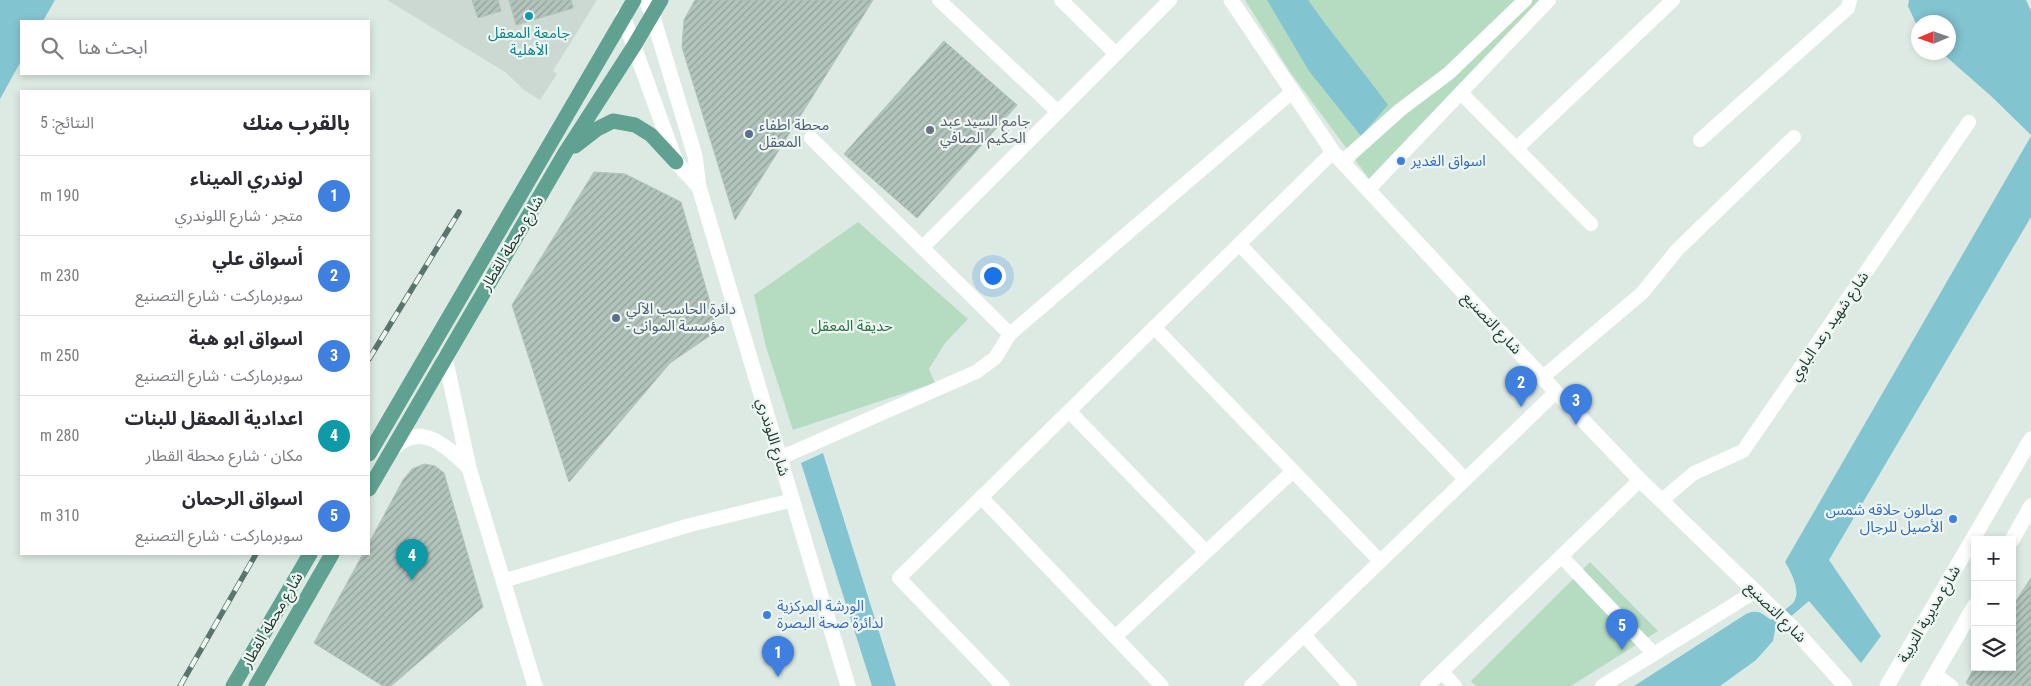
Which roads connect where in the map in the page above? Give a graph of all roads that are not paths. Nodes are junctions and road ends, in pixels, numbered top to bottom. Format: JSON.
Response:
{"nodes":[{"id":1,"x":634,"y":0,"type":"edge"},
{"id":2,"x":646,"y":0,"type":"edge"},
{"id":3,"x":661,"y":0,"type":"edge"},
{"id":4,"x":939,"y":0,"type":"edge"},
{"id":5,"x":1060,"y":0,"type":"edge"},
{"id":6,"x":1170,"y":0,"type":"edge"},
{"id":7,"x":1231,"y":0,"type":"edge"},
{"id":8,"x":1525,"y":0,"type":"edge"},
{"id":9,"x":1549,"y":0,"type":"edge"},
{"id":10,"x":1673,"y":0,"type":"edge"},
{"id":11,"x":1850,"y":0,"type":"edge"},
{"id":12,"x":652,"y":14,"type":"junction"},
{"id":13,"x":623,"y":16,"type":"junction"},
{"id":14,"x":634,"y":46,"type":"junction"},
{"id":15,"x":1116,"y":54,"type":"junction"},
{"id":16,"x":1292,"y":92,"type":"junction"},
{"id":17,"x":1461,"y":93,"type":"junction"},
{"id":18,"x":1058,"y":112,"type":"junction"},
{"id":19,"x":1969,"y":122,"type":"dead end"},
{"id":20,"x":1794,"y":137,"type":"dead end"},
{"id":21,"x":811,"y":138,"type":"dead end"},
{"id":22,"x":1700,"y":140,"type":"dead end"},
{"id":23,"x":1516,"y":149,"type":"junction"},
{"id":24,"x":565,"y":153,"type":"junction"},
{"id":25,"x":1338,"y":157,"type":"junction"},
{"id":26,"x":676,"y":162,"type":"junction"},
{"id":27,"x":699,"y":187,"type":"junction"},
{"id":28,"x":1368,"y":190,"type":"junction"},
{"id":29,"x":1591,"y":224,"type":"dead end"},
{"id":30,"x":1239,"y":244,"type":"junction"},
{"id":31,"x":922,"y":248,"type":"junction"},
{"id":32,"x":1154,"y":327,"type":"junction"},
{"id":33,"x":1010,"y":334,"type":"junction"},
{"id":34,"x":445,"y":357,"type":"junction"},
{"id":35,"x":1542,"y":377,"type":"junction"},
{"id":36,"x":1556,"y":392,"type":"junction"},
{"id":37,"x":1069,"y":411,"type":"junction"},
{"id":38,"x":2031,"y":439,"type":"edge"},
{"id":39,"x":391,"y":451,"type":"junction"},
{"id":40,"x":370,"y":452,"type":"edge"},
{"id":41,"x":780,"y":458,"type":"junction"},
{"id":42,"x":469,"y":468,"type":"junction"},
{"id":43,"x":1293,"y":471,"type":"junction"},
{"id":44,"x":1465,"y":480,"type":"junction"},
{"id":45,"x":1640,"y":480,"type":"junction"},
{"id":46,"x":370,"y":487,"type":"edge"},
{"id":47,"x":981,"y":497,"type":"junction"},
{"id":48,"x":792,"y":500,"type":"junction"},
{"id":49,"x":1662,"y":500,"type":"junction"},
{"id":50,"x":2031,"y":506,"type":"edge"},
{"id":51,"x":2014,"y":536,"type":"edge"},
{"id":52,"x":1206,"y":552,"type":"junction"},
{"id":53,"x":309,"y":555,"type":"edge"},
{"id":54,"x":331,"y":555,"type":"edge"},
{"id":55,"x":1561,"y":556,"type":"junction"},
{"id":56,"x":1380,"y":561,"type":"junction"},
{"id":57,"x":503,"y":582,"type":"junction"},
{"id":58,"x":1756,"y":591,"type":"junction"},
{"id":59,"x":1971,"y":612,"type":"edge"},
{"id":60,"x":1304,"y":635,"type":"junction"},
{"id":61,"x":1115,"y":636,"type":"junction"},
{"id":62,"x":1654,"y":654,"type":"junction"},
{"id":63,"x":1442,"y":672,"type":"junction"},
{"id":64,"x":1932,"y":680,"type":"edge"},
{"id":65,"x":234,"y":686,"type":"edge"},
{"id":66,"x":256,"y":686,"type":"edge"},
{"id":67,"x":535,"y":686,"type":"edge"},
{"id":68,"x":848,"y":686,"type":"edge"},
{"id":69,"x":1003,"y":686,"type":"edge"},
{"id":70,"x":1162,"y":686,"type":"edge"},
{"id":71,"x":1251,"y":686,"type":"edge"},
{"id":72,"x":1350,"y":686,"type":"edge"},
{"id":73,"x":1427,"y":686,"type":"edge"},
{"id":74,"x":1455,"y":686,"type":"edge"},
{"id":75,"x":1602,"y":686,"type":"edge"},
{"id":76,"x":1845,"y":686,"type":"edge"},
{"id":77,"x":1887,"y":686,"type":"edge"},
{"id":78,"x":1951,"y":686,"type":"edge"}],
"edges":[{"from":1,"to":13,"type":"main road","name":"شارع محطة القطار"},
{"from":2,"to":12,"type":"street","name":"شارع اللوندري"},
{"from":3,"to":12,"type":"main road","name":"شارع محطة القطار"},
{"from":4,"to":18,"type":"street"},
{"from":5,"to":15,"type":"street"},
{"from":6,"to":15,"type":"street"},
{"from":7,"to":16,"type":"street","name":"شارع التصنيع"},
{"from":8,"to":25,"type":"street"},
{"from":9,"to":17,"type":"street"},
{"from":10,"to":23,"type":"street"},
{"from":11,"to":22,"type":"street"},
{"from":12,"to":14,"type":"main road","name":"شارع محطة القطار"},
{"from":12,"to":27,"type":"street","name":"شارع اللوندري"},
{"from":13,"to":14,"type":"street"},
{"from":13,"to":40,"type":"main road","name":"شارع محطة القطار"},
{"from":14,"to":24,"type":"main road","name":"شارع محطة القطار"},
{"from":14,"to":26,"type":"street"},
{"from":15,"to":18,"type":"street"},
{"from":16,"to":25,"type":"street","name":"شارع التصنيع"},
{"from":16,"to":33,"type":"street"},
{"from":17,"to":23,"type":"street"},
{"from":17,"to":28,"type":"street"},
{"from":18,"to":31,"type":"street"},
{"from":19,"to":49,"type":"street","name":"شارع شهيد رعد الباوي"},
{"from":20,"to":35,"type":"street"},
{"from":21,"to":31,"type":"street"},
{"from":23,"to":29,"type":"street"},
{"from":24,"to":26,"type":"main road"},
{"from":24,"to":34,"type":"main road","name":"شارع محطة القطار"},
{"from":25,"to":28,"type":"street","name":"شارع التصنيع"},
{"from":25,"to":30,"type":"street"},
{"from":26,"to":27,"type":"street"},
{"from":27,"to":41,"type":"street","name":"شارع اللوندري"},
{"from":28,"to":35,"type":"street","name":"شارع التصنيع"},
{"from":30,"to":32,"type":"street"},
{"from":30,"to":44,"type":"street"},
{"from":31,"to":33,"type":"street"},
{"from":32,"to":37,"type":"street"},
{"from":32,"to":43,"type":"street"},
{"from":33,"to":41,"type":"street"},
{"from":34,"to":39,"type":"main road","name":"شارع محطة القطار"},
{"from":34,"to":42,"type":"street"},
{"from":35,"to":36,"type":"street","name":"شارع التصنيع"},
{"from":36,"to":44,"type":"street"},
{"from":36,"to":45,"type":"street","name":"شارع التصنيع"},
{"from":37,"to":47,"type":"street"},
{"from":37,"to":52,"type":"street"},
{"from":38,"to":77,"type":"street","name":"شارع مديرية التربية"},
{"from":39,"to":42,"type":"street"},
{"from":39,"to":46,"type":"main road","name":"شارع محطة القطار"},
{"from":41,"to":48,"type":"street","name":"شارع اللوندري"},
{"from":42,"to":57,"type":"street"},
{"from":43,"to":52,"type":"street"},
{"from":43,"to":56,"type":"street"},
{"from":44,"to":56,"type":"street"},
{"from":45,"to":49,"type":"street","name":"شارع التصنيع"},
{"from":45,"to":55,"type":"street"},
{"from":47,"to":61,"type":"street"},
{"from":47,"to":69,"type":"street"},
{"from":48,"to":57,"type":"street"},
{"from":48,"to":68,"type":"street","name":"شارع اللوندري"},
{"from":49,"to":58,"type":"street","name":"شارع التصنيع"},
{"from":50,"to":51,"type":"street"},
{"from":52,"to":61,"type":"street"},
{"from":53,"to":65,"type":"main road","name":"شارع محطة القطار"},
{"from":54,"to":66,"type":"main road","name":"شارع محطة القطار"},
{"from":55,"to":62,"type":"street"},
{"from":55,"to":63,"type":"street"},
{"from":56,"to":60,"type":"street"},
{"from":57,"to":67,"type":"street"},
{"from":58,"to":62,"type":"street"},
{"from":58,"to":76,"type":"street","name":"شارع التصنيع"},
{"from":59,"to":64,"type":"street"},
{"from":60,"to":71,"type":"street"},
{"from":60,"to":72,"type":"street"},
{"from":61,"to":70,"type":"street"},
{"from":62,"to":75,"type":"street"},
{"from":63,"to":73,"type":"street"},
{"from":63,"to":74,"type":"street"},
{"from":64,"to":78,"type":"street"}]}
